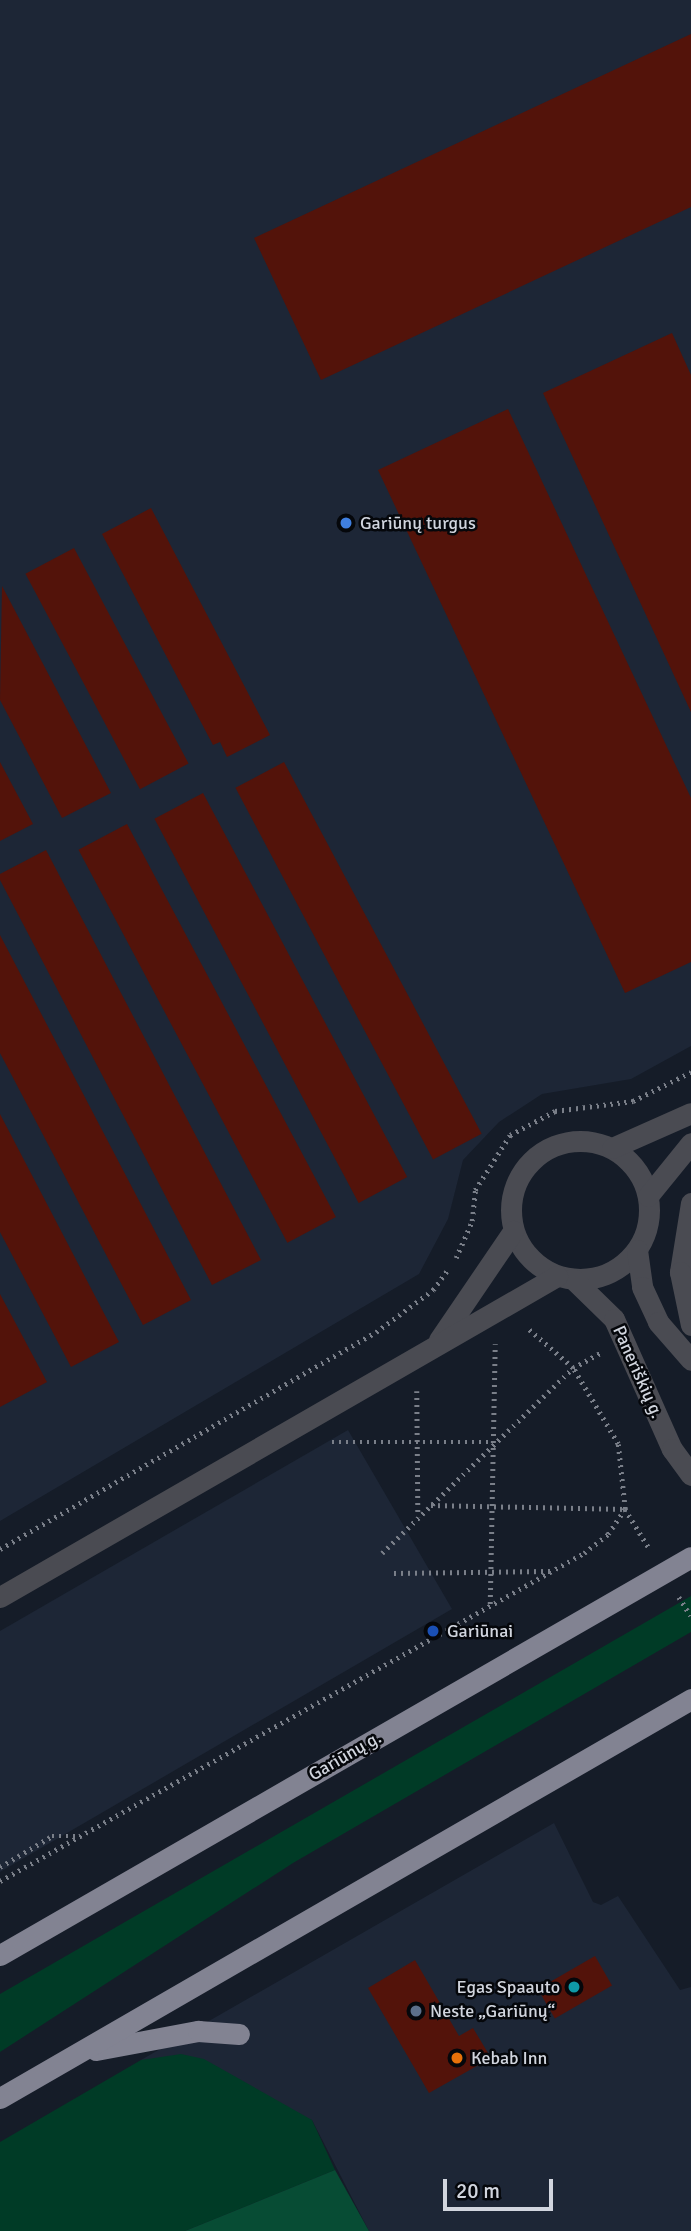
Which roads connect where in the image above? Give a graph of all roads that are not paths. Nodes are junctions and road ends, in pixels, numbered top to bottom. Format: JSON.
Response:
{"nodes":[{"id":1,"x":691,"y":1113,"type":"edge"},
{"id":2,"x":691,"y":1143,"type":"edge"},
{"id":3,"x":611,"y":1148,"type":"junction"},
{"id":4,"x":648,"y":1196,"type":"junction"},
{"id":5,"x":691,"y":1203,"type":"edge"},
{"id":6,"x":513,"y":1231,"type":"junction"},
{"id":7,"x":637,"y":1250,"type":"junction"},
{"id":8,"x":565,"y":1277,"type":"junction"},
{"id":9,"x":691,"y":1325,"type":"edge"},
{"id":10,"x":439,"y":1340,"type":"junction"},
{"id":11,"x":691,"y":1360,"type":"edge"},
{"id":12,"x":691,"y":1475,"type":"edge"},
{"id":13,"x":691,"y":1557,"type":"edge"},
{"id":14,"x":0,"y":1597,"type":"edge"},
{"id":15,"x":691,"y":1699,"type":"edge"},
{"id":16,"x":0,"y":1955,"type":"edge"},
{"id":17,"x":239,"y":2034,"type":"dead end"},
{"id":18,"x":74,"y":2056,"type":"junction"},
{"id":19,"x":0,"y":2098,"type":"edge"}],
"edges":[{"from":1,"to":3,"type":"street"},
{"from":2,"to":4,"type":"street"},
{"from":3,"to":4,"type":"street"},
{"from":3,"to":6,"type":"street"},
{"from":4,"to":7,"type":"street"},
{"from":5,"to":9,"type":"street"},
{"from":6,"to":8,"type":"street","name":"Paneriškių g."},
{"from":6,"to":10,"type":"street"},
{"from":7,"to":8,"type":"street"},
{"from":7,"to":11,"type":"street"},
{"from":8,"to":10,"type":"street"},
{"from":8,"to":12,"type":"street","name":"Paneriškių g."},
{"from":10,"to":14,"type":"street"},
{"from":13,"to":16,"type":"highway","name":"Gariūnų g."},
{"from":15,"to":18,"type":"highway"},
{"from":17,"to":18,"type":"highway"},
{"from":18,"to":19,"type":"highway"}]}
